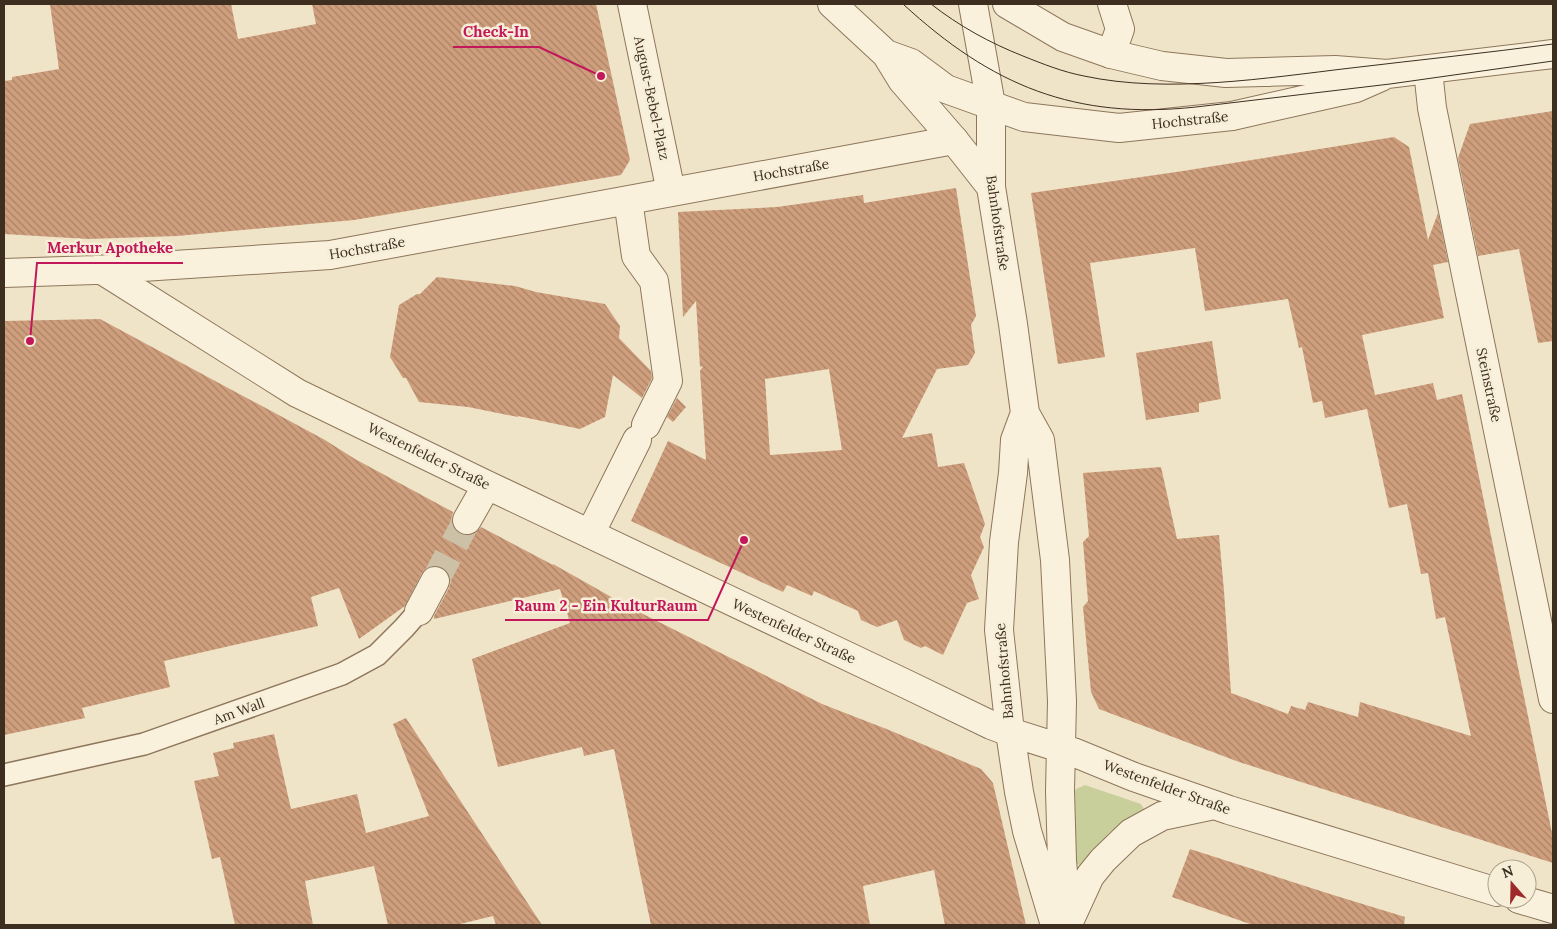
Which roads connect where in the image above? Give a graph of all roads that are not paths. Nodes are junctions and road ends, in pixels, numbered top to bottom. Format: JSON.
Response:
{"nodes":[{"id":1,"x":632,"y":4,"type":"edge"},
{"id":2,"x":832,"y":4,"type":"edge"},
{"id":3,"x":973,"y":4,"type":"edge"},
{"id":4,"x":1007,"y":4,"type":"edge"},
{"id":5,"x":1112,"y":4,"type":"edge"},
{"id":6,"x":886,"y":54,"type":"junction"},
{"id":7,"x":1111,"y":54,"type":"junction"},
{"id":8,"x":1553,"y":54,"type":"edge"},
{"id":9,"x":1428,"y":70,"type":"junction"},
{"id":10,"x":1386,"y":74,"type":"junction"},
{"id":11,"x":992,"y":105,"type":"junction"},
{"id":12,"x":954,"y":140,"type":"junction"},
{"id":13,"x":991,"y":187,"type":"junction"},
{"id":14,"x":672,"y":192,"type":"junction"},
{"id":15,"x":628,"y":200,"type":"junction"},
{"id":16,"x":102,"y":270,"type":"junction"},
{"id":17,"x":4,"y":273,"type":"edge"},
{"id":18,"x":1025,"y":413,"type":"junction"},
{"id":19,"x":486,"y":485,"type":"junction"},
{"id":20,"x":467,"y":520,"type":"tunnel mouth"},
{"id":21,"x":590,"y":534,"type":"junction"},
{"id":22,"x":434,"y":581,"type":"tunnel mouth"},
{"id":23,"x":419,"y":611,"type":"joint"},
{"id":24,"x":1553,"y":699,"type":"edge"},
{"id":25,"x":1010,"y":732,"type":"junction"},
{"id":26,"x":1060,"y":748,"type":"junction"},
{"id":27,"x":4,"y":775,"type":"edge"},
{"id":28,"x":1214,"y":805,"type":"junction"},
{"id":29,"x":1487,"y":889,"type":"edge"},
{"id":30,"x":1537,"y":905,"type":"edge"},
{"id":31,"x":1553,"y":910,"type":"edge"},
{"id":32,"x":1063,"y":925,"type":"edge"}],
"edges":[{"from":1,"to":14,"type":"street","name":"August-Bebel-Platz"},
{"from":2,"to":6,"type":"street"},
{"from":3,"to":11,"type":"street","name":"Bahnhofstraße"},
{"from":4,"to":7,"type":"street","name":"Hochstraße"},
{"from":5,"to":7,"type":"street"},
{"from":6,"to":11,"type":"street"},
{"from":6,"to":12,"type":"street"},
{"from":7,"to":10,"type":"street","name":"Hochstraße"},
{"from":8,"to":9,"type":"street","name":"Hochstraße"},
{"from":9,"to":10,"type":"street","name":"Hochstraße"},
{"from":9,"to":24,"type":"street","name":"Steinstraße"},
{"from":10,"to":11,"type":"street","name":"Hochstraße"},
{"from":11,"to":13,"type":"street","name":"Bahnhofstraße"},
{"from":12,"to":13,"type":"street"},
{"from":12,"to":14,"type":"street","name":"Hochstraße"},
{"from":13,"to":18,"type":"street","name":"Bahnhofstraße"},
{"from":14,"to":15,"type":"street","name":"Hochstraße"},
{"from":15,"to":16,"type":"street","name":"Hochstraße"},
{"from":15,"to":21,"type":"street"},
{"from":16,"to":17,"type":"street","name":"Hochstraße"},
{"from":16,"to":19,"type":"street","name":"Westenfelder Straße"},
{"from":18,"to":25,"type":"street","name":"Bahnhofstraße"},
{"from":18,"to":26,"type":"street","name":"Bahnhofstraße"},
{"from":19,"to":20,"type":"street"},
{"from":19,"to":21,"type":"street","name":"Westenfelder Straße"},
{"from":21,"to":25,"type":"street","name":"Westenfelder Straße"},
{"from":22,"to":23,"type":"street","name":"Am Wall"},
{"from":23,"to":27,"type":"lane","name":"Am Wall"},
{"from":25,"to":26,"type":"street","name":"Westenfelder Straße"},
{"from":25,"to":32,"type":"street","name":"Bahnhofstraße"},
{"from":26,"to":28,"type":"street","name":"Westenfelder Straße"},
{"from":26,"to":32,"type":"street","name":"Bahnhofstraße"},
{"from":28,"to":29,"type":"street","name":"Westenfelder Straße"},
{"from":28,"to":32,"type":"street"},
{"from":30,"to":31,"type":"street"}]}
